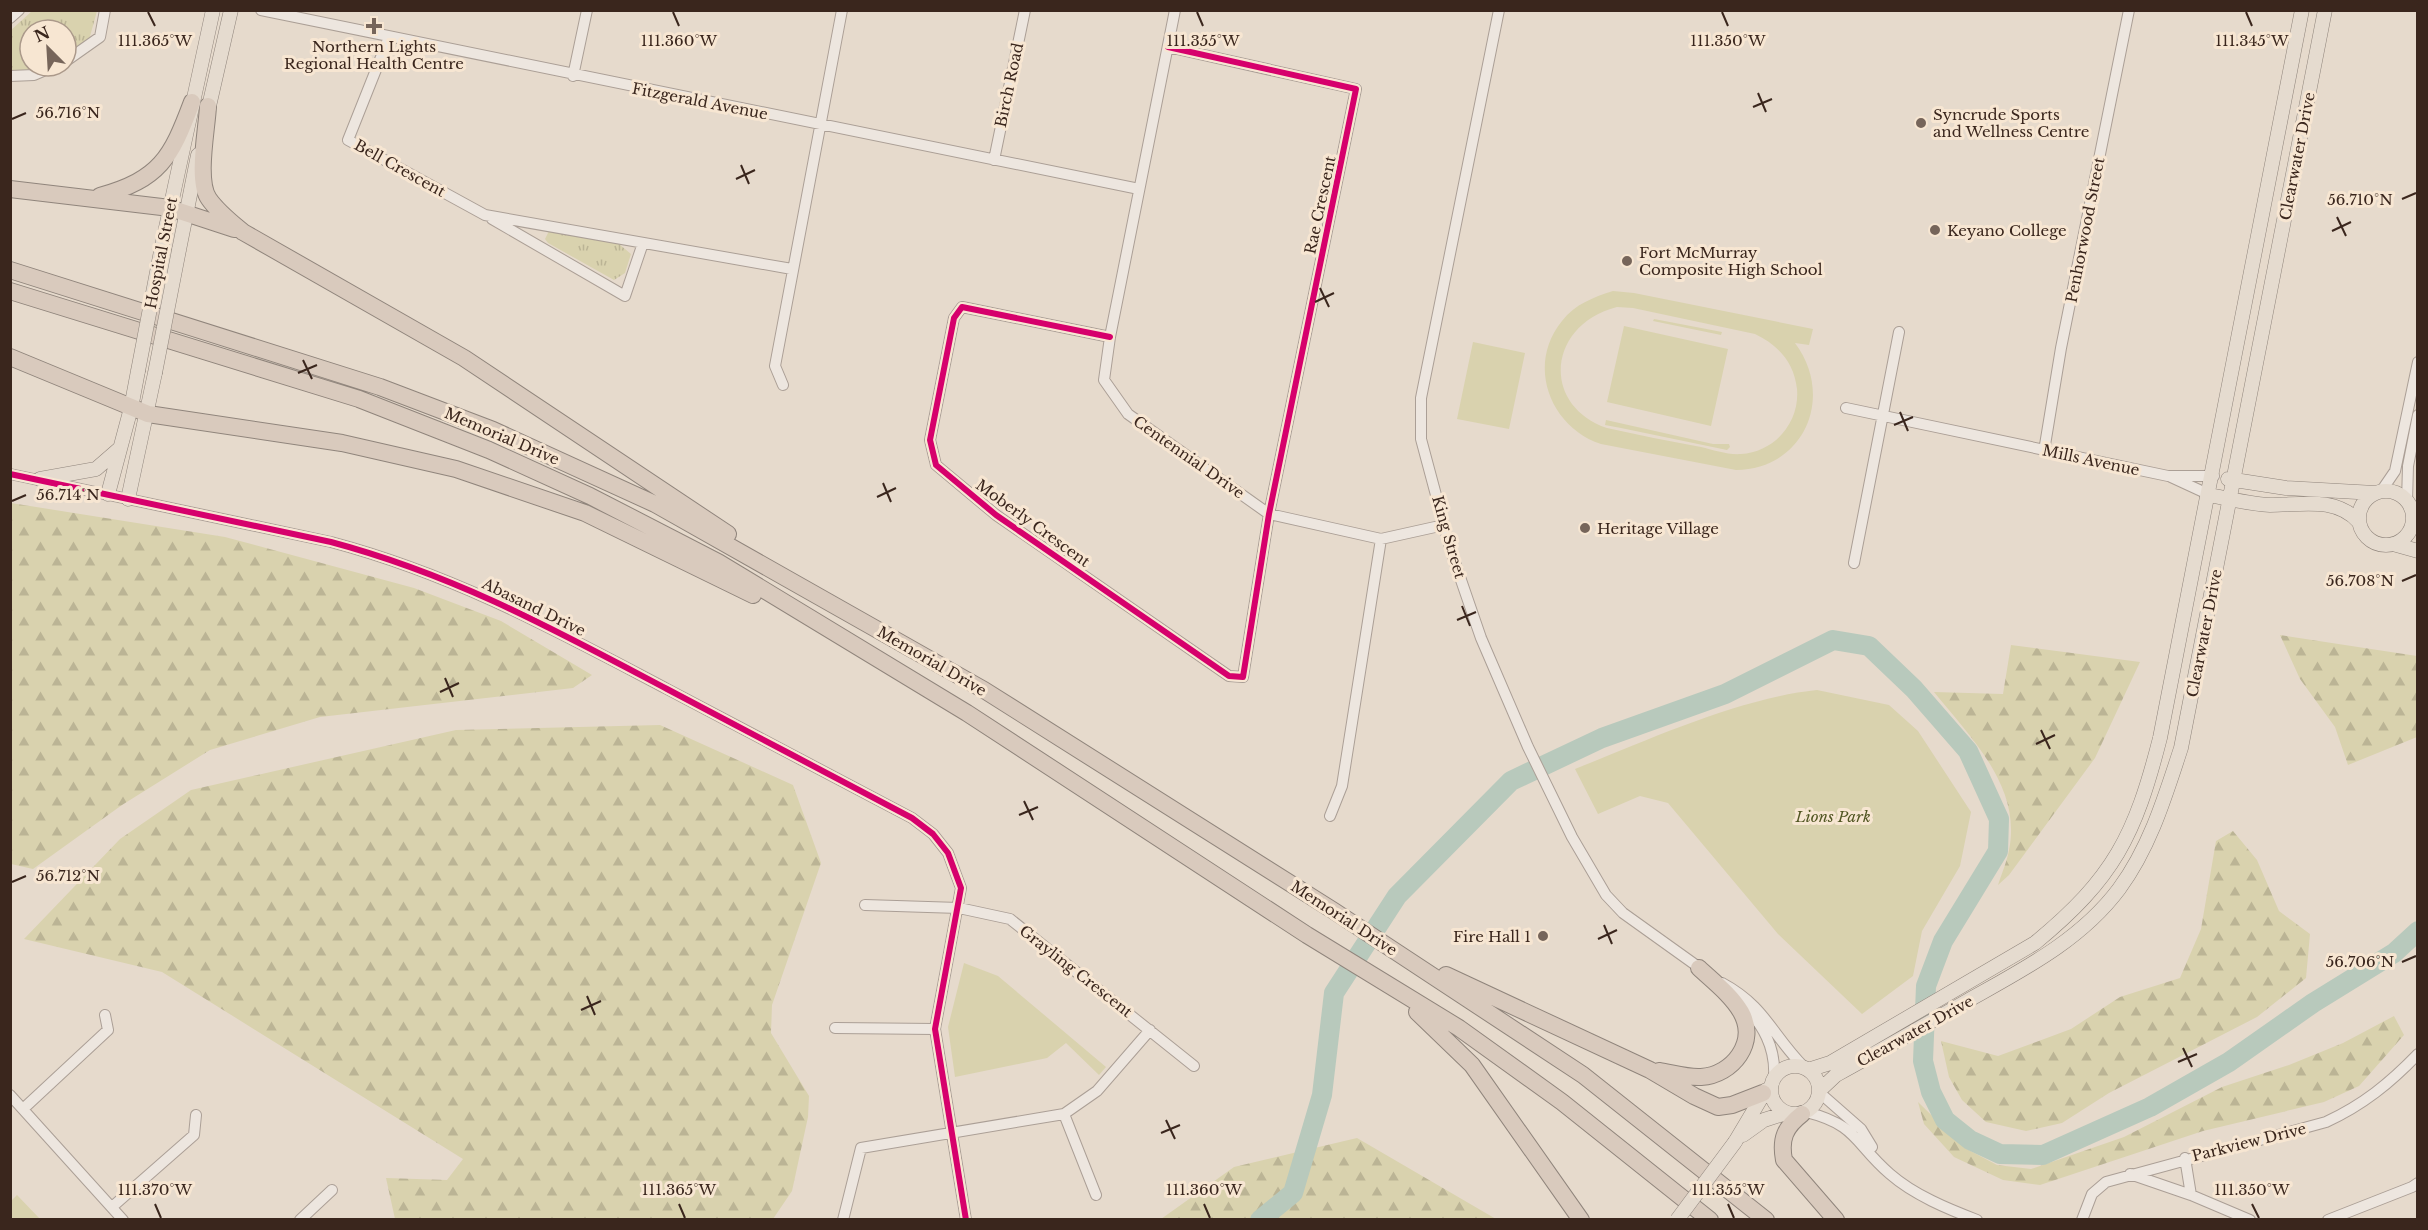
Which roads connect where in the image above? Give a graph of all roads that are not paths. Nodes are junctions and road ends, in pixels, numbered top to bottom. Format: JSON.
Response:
{"nodes":[{"id":1,"x":19,"y":10,"type":"edge"},
{"id":2,"x":105,"y":10,"type":"edge"},
{"id":3,"x":213,"y":10,"type":"edge"},
{"id":4,"x":231,"y":10,"type":"edge"},
{"id":5,"x":261,"y":10,"type":"edge"},
{"id":6,"x":587,"y":10,"type":"edge"},
{"id":7,"x":842,"y":10,"type":"edge"},
{"id":8,"x":1025,"y":10,"type":"edge"},
{"id":9,"x":1175,"y":10,"type":"edge"},
{"id":10,"x":1499,"y":10,"type":"edge"},
{"id":11,"x":2129,"y":10,"type":"edge"},
{"id":12,"x":2302,"y":10,"type":"edge"},
{"id":13,"x":2325,"y":10,"type":"edge"},
{"id":14,"x":10,"y":18,"type":"edge"},
{"id":15,"x":389,"y":37,"type":"junction"},
{"id":16,"x":1168,"y":47,"type":"junction"},
{"id":17,"x":78,"y":53,"type":"edge"},
{"id":18,"x":573,"y":76,"type":"junction"},
{"id":19,"x":200,"y":104,"type":"junction"},
{"id":20,"x":820,"y":126,"type":"junction"},
{"id":21,"x":994,"y":160,"type":"junction"},
{"id":22,"x":10,"y":189,"type":"edge"},
{"id":23,"x":1139,"y":189,"type":"junction"},
{"id":24,"x":93,"y":198,"type":"junction"},
{"id":25,"x":178,"y":211,"type":"junction"},
{"id":26,"x":485,"y":215,"type":"junction"},
{"id":27,"x":243,"y":232,"type":"junction"},
{"id":28,"x":644,"y":243,"type":"junction"},
{"id":29,"x":792,"y":269,"type":"junction"},
{"id":30,"x":10,"y":270,"type":"edge"},
{"id":31,"x":10,"y":291,"type":"edge"},
{"id":32,"x":1899,"y":332,"type":"dead end"},
{"id":33,"x":1110,"y":337,"type":"junction"},
{"id":34,"x":10,"y":357,"type":"edge"},
{"id":35,"x":2418,"y":362,"type":"edge"},
{"id":36,"x":783,"y":385,"type":"dead end"},
{"id":37,"x":131,"y":408,"type":"junction"},
{"id":38,"x":1846,"y":408,"type":"dead end"},
{"id":39,"x":148,"y":414,"type":"junction"},
{"id":40,"x":1883,"y":415,"type":"junction"},
{"id":41,"x":2418,"y":415,"type":"edge"},
{"id":42,"x":121,"y":447,"type":"junction"},
{"id":43,"x":2044,"y":451,"type":"junction"},
{"id":44,"x":10,"y":474,"type":"edge"},
{"id":45,"x":2168,"y":476,"type":"junction"},
{"id":46,"x":2214,"y":476,"type":"junction"},
{"id":47,"x":40,"y":479,"type":"junction"},
{"id":48,"x":2235,"y":480,"type":"junction"},
{"id":49,"x":2378,"y":491,"type":"junction"},
{"id":50,"x":108,"y":494,"type":"junction"},
{"id":51,"x":2210,"y":495,"type":"junction"},
{"id":52,"x":128,"y":499,"type":"junction"},
{"id":53,"x":2231,"y":499,"type":"junction"},
{"id":54,"x":2408,"y":501,"type":"junction"},
{"id":55,"x":1269,"y":514,"type":"junction"},
{"id":56,"x":2416,"y":520,"type":"edge"},
{"id":57,"x":2359,"y":522,"type":"junction"},
{"id":58,"x":1444,"y":525,"type":"junction"},
{"id":59,"x":1381,"y":538,"type":"junction"},
{"id":60,"x":2393,"y":544,"type":"junction"},
{"id":61,"x":2418,"y":551,"type":"edge"},
{"id":62,"x":1854,"y":563,"type":"dead end"},
{"id":63,"x":840,"y":609,"type":"junction"},
{"id":64,"x":860,"y":648,"type":"junction"},
{"id":65,"x":1330,"y":816,"type":"dead end"},
{"id":66,"x":865,"y":905,"type":"dead end"},
{"id":67,"x":959,"y":908,"type":"junction"},
{"id":68,"x":1401,"y":955,"type":"junction"},
{"id":69,"x":1700,"y":968,"type":"junction"},
{"id":70,"x":1723,"y":983,"type":"junction"},
{"id":71,"x":1387,"y":985,"type":"junction"},
{"id":72,"x":105,"y":1015,"type":"dead end"},
{"id":73,"x":835,"y":1028,"type":"dead end"},
{"id":74,"x":935,"y":1029,"type":"junction"},
{"id":75,"x":1150,"y":1029,"type":"junction"},
{"id":76,"x":2418,"y":1054,"type":"edge"},
{"id":77,"x":1194,"y":1066,"type":"dead end"},
{"id":78,"x":1806,"y":1069,"type":"junction"},
{"id":79,"x":1833,"y":1069,"type":"junction"},
{"id":80,"x":1650,"y":1070,"type":"junction"},
{"id":81,"x":1770,"y":1084,"type":"junction"},
{"id":82,"x":1820,"y":1091,"type":"junction"},
{"id":83,"x":10,"y":1095,"type":"edge"},
{"id":84,"x":23,"y":1109,"type":"junction"},
{"id":85,"x":1798,"y":1113,"type":"junction"},
{"id":86,"x":196,"y":1114,"type":"dead end"},
{"id":87,"x":1064,"y":1114,"type":"junction"},
{"id":88,"x":951,"y":1133,"type":"junction"},
{"id":89,"x":1735,"y":1142,"type":"junction"},
{"id":90,"x":2185,"y":1158,"type":"junction"},
{"id":91,"x":1890,"y":1174,"type":"junction"},
{"id":92,"x":2130,"y":1174,"type":"junction"},
{"id":93,"x":2418,"y":1183,"type":"edge"},
{"id":94,"x":332,"y":1190,"type":"dead end"},
{"id":95,"x":1096,"y":1195,"type":"dead end"},
{"id":96,"x":2191,"y":1195,"type":"junction"},
{"id":97,"x":112,"y":1207,"type":"junction"},
{"id":98,"x":2340,"y":1218,"type":"edge"},
{"id":99,"x":123,"y":1220,"type":"edge"},
{"id":100,"x":300,"y":1220,"type":"edge"},
{"id":101,"x":843,"y":1220,"type":"edge"},
{"id":102,"x":966,"y":1220,"type":"edge"},
{"id":103,"x":1581,"y":1220,"type":"edge"},
{"id":104,"x":1677,"y":1220,"type":"edge"},
{"id":105,"x":1710,"y":1220,"type":"edge"},
{"id":106,"x":1766,"y":1220,"type":"edge"},
{"id":107,"x":1836,"y":1220,"type":"edge"},
{"id":108,"x":1977,"y":1220,"type":"edge"},
{"id":109,"x":2082,"y":1220,"type":"edge"},
{"id":110,"x":2250,"y":1220,"type":"edge"},
{"id":111,"x":2328,"y":1220,"type":"edge"}],
"edges":[{"from":1,"to":14,"type":"street"},
{"from":2,"to":17,"type":"street"},
{"from":3,"to":19,"type":"main road","name":"Hospital Street"},
{"from":4,"to":19,"type":"main road","name":"Hospital Street"},
{"from":5,"to":15,"type":"street","name":"Fitzgerald Avenue"},
{"from":6,"to":18,"type":"street"},
{"from":7,"to":20,"type":"street"},
{"from":8,"to":21,"type":"street","name":"Birch Road"},
{"from":9,"to":16,"type":"street","name":"Centennial Drive"},
{"from":10,"to":58,"type":"street","name":"King Street"},
{"from":11,"to":43,"type":"street","name":"Penhorwood Street"},
{"from":12,"to":46,"type":"main road","name":"Clearwater Drive"},
{"from":13,"to":48,"type":"main road","name":"Clearwater Drive"},
{"from":15,"to":18,"type":"street","name":"Fitzgerald Avenue"},
{"from":15,"to":26,"type":"street","name":"Bell Crescent"},
{"from":16,"to":23,"type":"street","name":"Centennial Drive"},
{"from":16,"to":55,"type":"street","name":"Rae Crescent"},
{"from":18,"to":20,"type":"street","name":"Fitzgerald Avenue"},
{"from":19,"to":24,"type":"highway"},
{"from":19,"to":25,"type":"main road","name":"Hospital Street"},
{"from":19,"to":27,"type":"highway"},
{"from":20,"to":21,"type":"street","name":"Fitzgerald Avenue"},
{"from":20,"to":29,"type":"street"},
{"from":21,"to":23,"type":"street","name":"Fitzgerald Avenue"},
{"from":22,"to":24,"type":"highway"},
{"from":23,"to":33,"type":"street","name":"Centennial Drive"},
{"from":24,"to":25,"type":"highway"},
{"from":25,"to":27,"type":"highway"},
{"from":25,"to":37,"type":"main road","name":"Hospital Street","bridge":true},
{"from":25,"to":39,"type":"main road","name":"Hospital Street","bridge":true},
{"from":26,"to":28,"type":"street","name":"Bell Crescent"},
{"from":26,"to":28,"type":"street","name":"Bell Crescent"},
{"from":27,"to":63,"type":"highway"},
{"from":28,"to":29,"type":"street","name":"Bell Crescent"},
{"from":29,"to":36,"type":"street"},
{"from":30,"to":63,"type":"highway","name":"Memorial Drive"},
{"from":31,"to":64,"type":"highway","name":"Memorial Drive"},
{"from":32,"to":40,"type":"street"},
{"from":33,"to":55,"type":"street","name":"Centennial Drive"},
{"from":33,"to":55,"type":"street","name":"Moberly Crescent"},
{"from":34,"to":37,"type":"highway"},
{"from":35,"to":49,"type":"street"},
{"from":37,"to":39,"type":"highway"},
{"from":37,"to":42,"type":"main road","name":"Hospital Street"},
{"from":38,"to":40,"type":"street","name":"Mills Avenue"},
{"from":39,"to":52,"type":"main road"},
{"from":39,"to":64,"type":"highway"},
{"from":40,"to":43,"type":"street","name":"Mills Avenue"},
{"from":40,"to":62,"type":"street"},
{"from":41,"to":54,"type":"street"},
{"from":42,"to":47,"type":"main road"},
{"from":42,"to":50,"type":"main road","name":"Hospital Street"},
{"from":43,"to":45,"type":"street","name":"Mills Avenue"},
{"from":44,"to":47,"type":"street","name":"Abasand Drive"},
{"from":45,"to":46,"type":"street","name":"Mills Avenue"},
{"from":45,"to":51,"type":"street","name":"Mills Avenue"},
{"from":46,"to":48,"type":"main road"},
{"from":46,"to":51,"type":"main road","name":"Clearwater Drive"},
{"from":47,"to":50,"type":"street","name":"Abasand Drive"},
{"from":48,"to":49,"type":"main road"},
{"from":48,"to":53,"type":"main road","name":"Clearwater Drive"},
{"from":49,"to":54,"type":"main road"},
{"from":49,"to":57,"type":"main road"},
{"from":50,"to":52,"type":"street","name":"Abasand Drive"},
{"from":51,"to":53,"type":"main road"},
{"from":51,"to":79,"type":"main road","name":"Clearwater Drive"},
{"from":52,"to":67,"type":"street","name":"Abasand Drive"},
{"from":53,"to":57,"type":"main road"},
{"from":53,"to":79,"type":"main road","name":"Clearwater Drive"},
{"from":54,"to":56,"type":"main road"},
{"from":55,"to":59,"type":"street","name":"Centennial Drive"},
{"from":56,"to":60,"type":"main road"},
{"from":57,"to":60,"type":"main road"},
{"from":58,"to":59,"type":"street","name":"Centennial Drive"},
{"from":58,"to":69,"type":"street","name":"King Street"},
{"from":59,"to":65,"type":"street"},
{"from":60,"to":61,"type":"main road"},
{"from":63,"to":68,"type":"highway","name":"Memorial Drive"},
{"from":64,"to":71,"type":"highway","name":"Memorial Drive"},
{"from":66,"to":67,"type":"street","name":"Grayling Crescent"},
{"from":67,"to":74,"type":"street"},
{"from":67,"to":75,"type":"street","name":"Grayling Crescent"},
{"from":68,"to":80,"type":"highway"},
{"from":68,"to":106,"type":"highway","name":"Memorial Drive"},
{"from":69,"to":70,"type":"street","name":"King Street"},
{"from":69,"to":80,"type":"highway"},
{"from":70,"to":78,"type":"street","name":"King Street"},
{"from":70,"to":81,"type":"street","name":"King Street"},
{"from":71,"to":103,"type":"highway"},
{"from":71,"to":105,"type":"highway","name":"Memorial Drive"},
{"from":72,"to":84,"type":"street"},
{"from":73,"to":74,"type":"street"},
{"from":74,"to":88,"type":"street"},
{"from":75,"to":77,"type":"street","name":"Grayling Crescent"},
{"from":75,"to":87,"type":"street"},
{"from":76,"to":90,"type":"street","name":"Parkview Drive"},
{"from":78,"to":79,"type":"main road","name":"Clearwater Drive"},
{"from":78,"to":81,"type":"main road"},
{"from":78,"to":82,"type":"main road"},
{"from":79,"to":82,"type":"main road","name":"Clearwater Drive"},
{"from":80,"to":81,"type":"highway"},
{"from":81,"to":85,"type":"main road"},
{"from":81,"to":89,"type":"main road"},
{"from":82,"to":85,"type":"main road"},
{"from":82,"to":91,"type":"street"},
{"from":83,"to":84,"type":"street"},
{"from":84,"to":97,"type":"street"},
{"from":85,"to":89,"type":"main road"},
{"from":85,"to":91,"type":"street"},
{"from":85,"to":107,"type":"highway"},
{"from":86,"to":97,"type":"street"},
{"from":87,"to":88,"type":"street"},
{"from":87,"to":95,"type":"street"},
{"from":88,"to":101,"type":"street"},
{"from":88,"to":102,"type":"street"},
{"from":89,"to":104,"type":"main road","bridge":true},
{"from":90,"to":92,"type":"street","name":"Parkview Drive"},
{"from":90,"to":96,"type":"street"},
{"from":91,"to":108,"type":"street"},
{"from":92,"to":96,"type":"street"},
{"from":92,"to":109,"type":"street","name":"Parkview Drive"},
{"from":93,"to":98,"type":"street"},
{"from":94,"to":100,"type":"street"},
{"from":96,"to":110,"type":"street"},
{"from":97,"to":99,"type":"street"},
{"from":98,"to":111,"type":"street"}]}
